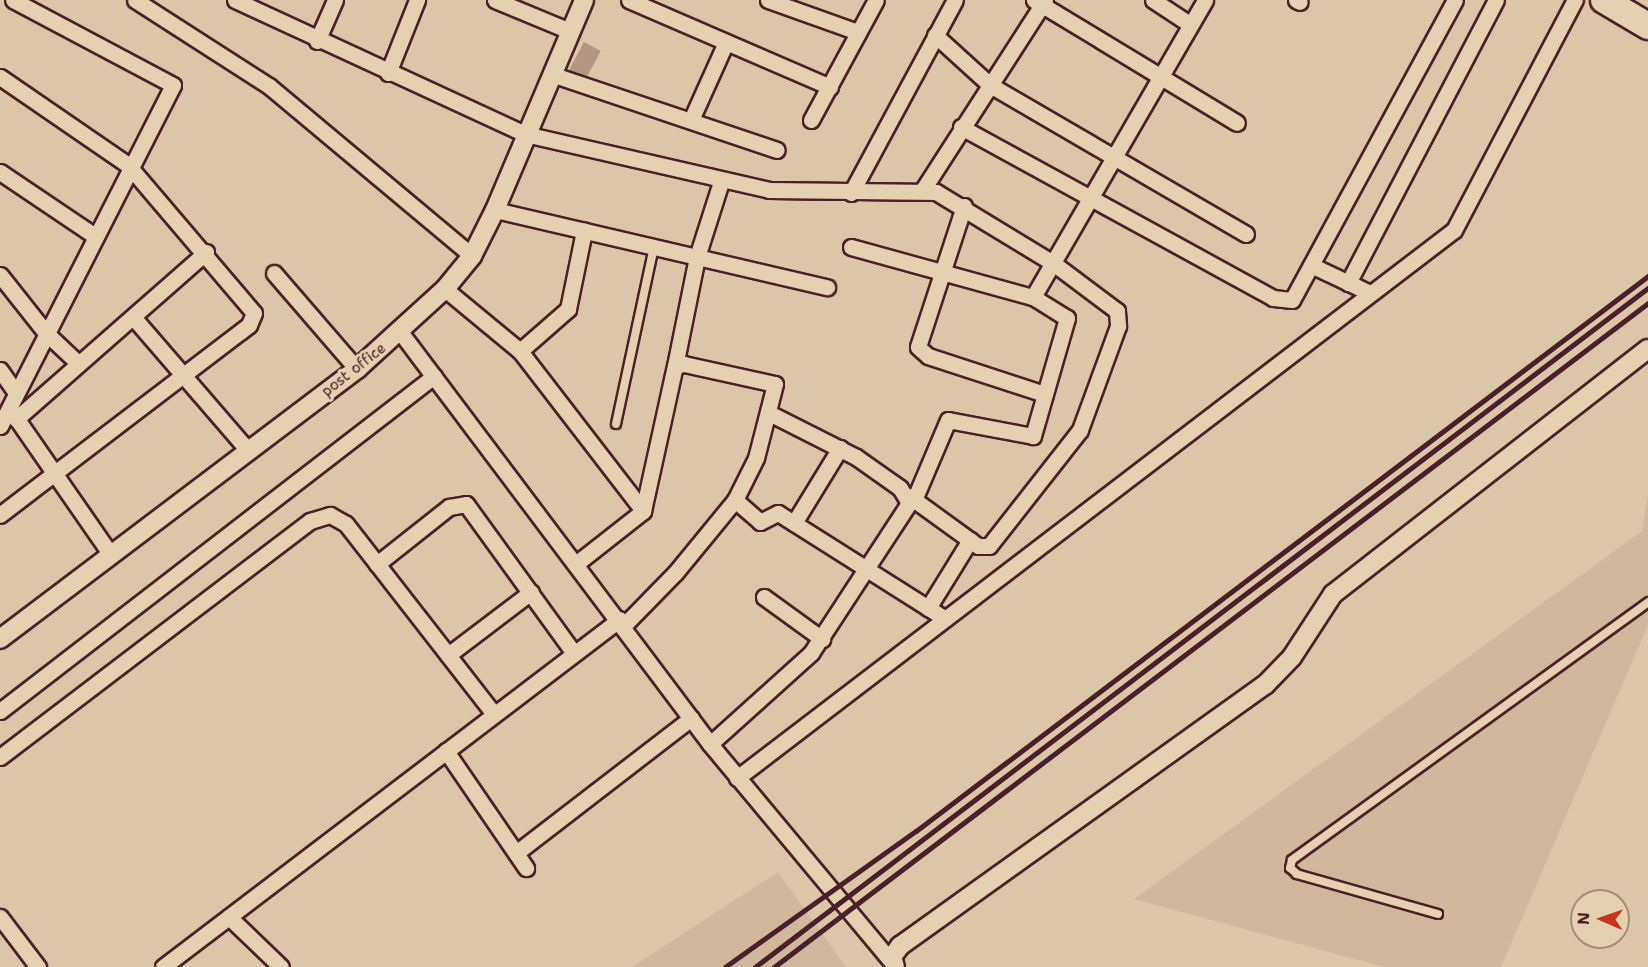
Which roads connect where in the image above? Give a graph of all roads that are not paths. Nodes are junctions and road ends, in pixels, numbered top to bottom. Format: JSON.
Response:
{"nodes":[{"id":1,"x":13,"y":0,"type":"edge"},
{"id":2,"x":135,"y":0,"type":"edge"},
{"id":3,"x":235,"y":0,"type":"edge"},
{"id":4,"x":334,"y":0,"type":"edge"},
{"id":5,"x":417,"y":0,"type":"edge"},
{"id":6,"x":495,"y":0,"type":"edge"},
{"id":7,"x":584,"y":0,"type":"edge"},
{"id":8,"x":629,"y":0,"type":"edge"},
{"id":9,"x":768,"y":0,"type":"edge"},
{"id":10,"x":876,"y":0,"type":"edge"},
{"id":11,"x":955,"y":0,"type":"edge"},
{"id":12,"x":1153,"y":0,"type":"edge"},
{"id":13,"x":1205,"y":0,"type":"edge"},
{"id":14,"x":1455,"y":0,"type":"edge"},
{"id":15,"x":1496,"y":0,"type":"edge"},
{"id":16,"x":1575,"y":0,"type":"edge"},
{"id":17,"x":1604,"y":0,"type":"edge"},
{"id":18,"x":1040,"y":2,"type":"edge"},
{"id":19,"x":253,"y":4,"type":"edge"},
{"id":20,"x":1191,"y":25,"type":"junction"},
{"id":21,"x":1648,"y":26,"type":"edge"},
{"id":22,"x":570,"y":31,"type":"junction"},
{"id":23,"x":858,"y":32,"type":"junction"},
{"id":24,"x":935,"y":35,"type":"junction"},
{"id":25,"x":318,"y":41,"type":"junction"},
{"id":26,"x":726,"y":42,"type":"junction"},
{"id":27,"x":388,"y":72,"type":"junction"},
{"id":28,"x":551,"y":74,"type":"junction"},
{"id":29,"x":0,"y":77,"type":"edge"},
{"id":30,"x":1161,"y":79,"type":"junction"},
{"id":31,"x":990,"y":85,"type":"junction"},
{"id":32,"x":830,"y":87,"type":"junction"},
{"id":33,"x":691,"y":120,"type":"junction"},
{"id":34,"x":811,"y":120,"type":"dead end"},
{"id":35,"x":1237,"y":123,"type":"dead end"},
{"id":36,"x":961,"y":127,"type":"junction"},
{"id":37,"x":525,"y":134,"type":"junction"},
{"id":38,"x":777,"y":150,"type":"dead end"},
{"id":39,"x":1113,"y":160,"type":"junction"},
{"id":40,"x":128,"y":165,"type":"junction"},
{"id":41,"x":0,"y":172,"type":"edge"},
{"id":42,"x":721,"y":182,"type":"junction"},
{"id":43,"x":922,"y":191,"type":"junction"},
{"id":44,"x":851,"y":193,"type":"junction"},
{"id":45,"x":1088,"y":200,"type":"junction"},
{"id":46,"x":964,"y":206,"type":"junction"},
{"id":47,"x":495,"y":210,"type":"junction"},
{"id":48,"x":584,"y":231,"type":"junction"},
{"id":49,"x":1246,"y":234,"type":"dead end"},
{"id":50,"x":95,"y":236,"type":"junction"},
{"id":51,"x":654,"y":247,"type":"junction"},
{"id":52,"x":851,"y":247,"type":"dead end"},
{"id":53,"x":206,"y":252,"type":"junction"},
{"id":54,"x":472,"y":256,"type":"junction"},
{"id":55,"x":697,"y":257,"type":"junction"},
{"id":56,"x":1053,"y":263,"type":"junction"},
{"id":57,"x":1313,"y":266,"type":"junction"},
{"id":58,"x":945,"y":271,"type":"junction"},
{"id":59,"x":274,"y":273,"type":"dead end"},
{"id":60,"x":0,"y":275,"type":"edge"},
{"id":61,"x":1348,"y":283,"type":"junction"},
{"id":62,"x":826,"y":287,"type":"dead end"},
{"id":63,"x":445,"y":290,"type":"junction"},
{"id":64,"x":1370,"y":293,"type":"junction"},
{"id":65,"x":1033,"y":297,"type":"junction"},
{"id":66,"x":133,"y":317,"type":"junction"},
{"id":67,"x":46,"y":333,"type":"junction"},
{"id":68,"x":401,"y":333,"type":"junction"},
{"id":69,"x":1648,"y":349,"type":"edge"},
{"id":70,"x":520,"y":351,"type":"junction"},
{"id":71,"x":78,"y":363,"type":"junction"},
{"id":72,"x":675,"y":366,"type":"junction"},
{"id":73,"x":357,"y":369,"type":"junction"},
{"id":74,"x":0,"y":370,"type":"edge"},
{"id":75,"x":182,"y":372,"type":"junction"},
{"id":76,"x":434,"y":376,"type":"junction"},
{"id":77,"x":16,"y":393,"type":"junction"},
{"id":78,"x":1045,"y":394,"type":"junction"},
{"id":79,"x":13,"y":414,"type":"junction"},
{"id":80,"x":771,"y":414,"type":"junction"},
{"id":81,"x":616,"y":424,"type":"dead end"},
{"id":82,"x":0,"y":426,"type":"edge"},
{"id":83,"x":840,"y":448,"type":"junction"},
{"id":84,"x":248,"y":450,"type":"junction"},
{"id":85,"x":54,"y":470,"type":"junction"},
{"id":86,"x":912,"y":498,"type":"junction"},
{"id":87,"x":735,"y":500,"type":"junction"},
{"id":88,"x":643,"y":511,"type":"junction"},
{"id":89,"x":0,"y":515,"type":"edge"},
{"id":90,"x":794,"y":523,"type":"junction"},
{"id":91,"x":970,"y":540,"type":"junction"},
{"id":92,"x":111,"y":555,"type":"junction"},
{"id":93,"x":577,"y":563,"type":"junction"},
{"id":94,"x":377,"y":564,"type":"junction"},
{"id":95,"x":866,"y":568,"type":"junction"},
{"id":96,"x":531,"y":592,"type":"junction"},
{"id":97,"x":764,"y":597,"type":"dead end"},
{"id":98,"x":1648,"y":602,"type":"edge"},
{"id":99,"x":928,"y":608,"type":"junction"},
{"id":100,"x":944,"y":618,"type":"junction"},
{"id":101,"x":622,"y":622,"type":"junction"},
{"id":102,"x":0,"y":639,"type":"edge"},
{"id":103,"x":822,"y":639,"type":"junction"},
{"id":104,"x":574,"y":653,"type":"junction"},
{"id":105,"x":448,"y":655,"type":"junction"},
{"id":106,"x":0,"y":711,"type":"edge"},
{"id":107,"x":494,"y":714,"type":"junction"},
{"id":108,"x":691,"y":718,"type":"junction"},
{"id":109,"x":710,"y":744,"type":"junction"},
{"id":110,"x":446,"y":751,"type":"junction"},
{"id":111,"x":0,"y":757,"type":"edge"},
{"id":112,"x":737,"y":778,"type":"junction"},
{"id":113,"x":516,"y":853,"type":"junction"},
{"id":114,"x":526,"y":868,"type":"dead end"},
{"id":115,"x":1438,"y":914,"type":"dead end"},
{"id":116,"x":0,"y":917,"type":"edge"},
{"id":117,"x":229,"y":917,"type":"junction"},
{"id":118,"x":895,"y":966,"type":"edge"},
{"id":119,"x":38,"y":967,"type":"edge"},
{"id":120,"x":163,"y":967,"type":"edge"},
{"id":121,"x":281,"y":967,"type":"edge"}],
"edges":[{"from":1,"to":40,"type":"street"},
{"from":2,"to":54,"type":"street"},
{"from":3,"to":19,"type":"street"},
{"from":4,"to":25,"type":"street"},
{"from":5,"to":27,"type":"street"},
{"from":6,"to":22,"type":"street"},
{"from":7,"to":22,"type":"street","name":"post office"},
{"from":8,"to":26,"type":"street"},
{"from":9,"to":23,"type":"street"},
{"from":10,"to":23,"type":"street"},
{"from":11,"to":24,"type":"street"},
{"from":12,"to":20,"type":"street"},
{"from":13,"to":20,"type":"street"},
{"from":14,"to":57,"type":"street"},
{"from":15,"to":61,"type":"street"},
{"from":16,"to":64,"type":"street"},
{"from":17,"to":21,"type":"highway"},
{"from":18,"to":30,"type":"street"},
{"from":18,"to":31,"type":"street"},
{"from":19,"to":25,"type":"street"},
{"from":20,"to":30,"type":"street"},
{"from":22,"to":28,"type":"street","name":"post office"},
{"from":23,"to":32,"type":"street"},
{"from":24,"to":31,"type":"street"},
{"from":24,"to":44,"type":"street"},
{"from":25,"to":27,"type":"street"},
{"from":26,"to":32,"type":"street"},
{"from":26,"to":33,"type":"street"},
{"from":27,"to":37,"type":"street"},
{"from":28,"to":33,"type":"street"},
{"from":28,"to":37,"type":"street","name":"post office"},
{"from":29,"to":40,"type":"street"},
{"from":30,"to":35,"type":"street"},
{"from":30,"to":39,"type":"street"},
{"from":31,"to":36,"type":"street"},
{"from":31,"to":39,"type":"street"},
{"from":32,"to":34,"type":"street"},
{"from":33,"to":38,"type":"street"},
{"from":36,"to":43,"type":"street"},
{"from":36,"to":45,"type":"street"},
{"from":37,"to":42,"type":"street"},
{"from":37,"to":47,"type":"street","name":"post office"},
{"from":39,"to":45,"type":"street"},
{"from":39,"to":49,"type":"street"},
{"from":40,"to":50,"type":"street"},
{"from":40,"to":53,"type":"street"},
{"from":41,"to":50,"type":"street"},
{"from":42,"to":44,"type":"street"},
{"from":42,"to":55,"type":"street"},
{"from":43,"to":44,"type":"street"},
{"from":43,"to":46,"type":"street"},
{"from":45,"to":56,"type":"street"},
{"from":45,"to":57,"type":"street"},
{"from":46,"to":56,"type":"street"},
{"from":46,"to":58,"type":"street"},
{"from":47,"to":48,"type":"street"},
{"from":47,"to":54,"type":"street","name":"post office"},
{"from":48,"to":51,"type":"street"},
{"from":48,"to":70,"type":"street"},
{"from":50,"to":67,"type":"street"},
{"from":51,"to":55,"type":"street"},
{"from":51,"to":81,"type":"lane"},
{"from":52,"to":58,"type":"street"},
{"from":53,"to":66,"type":"street"},
{"from":53,"to":75,"type":"street"},
{"from":54,"to":63,"type":"street","name":"post office"},
{"from":55,"to":62,"type":"street"},
{"from":55,"to":72,"type":"street"},
{"from":56,"to":65,"type":"street"},
{"from":56,"to":91,"type":"street"},
{"from":57,"to":61,"type":"street"},
{"from":58,"to":65,"type":"street"},
{"from":58,"to":78,"type":"street"},
{"from":59,"to":73,"type":"street"},
{"from":60,"to":67,"type":"street"},
{"from":61,"to":64,"type":"street"},
{"from":63,"to":68,"type":"street","name":"post office"},
{"from":63,"to":70,"type":"street"},
{"from":64,"to":100,"type":"street"},
{"from":65,"to":78,"type":"street"},
{"from":66,"to":71,"type":"street"},
{"from":66,"to":75,"type":"street"},
{"from":67,"to":71,"type":"street"},
{"from":67,"to":77,"type":"street"},
{"from":68,"to":73,"type":"street","name":"post office"},
{"from":68,"to":76,"type":"street"},
{"from":69,"to":118,"type":"street"},
{"from":70,"to":88,"type":"street"},
{"from":71,"to":79,"type":"street"},
{"from":72,"to":80,"type":"street"},
{"from":72,"to":88,"type":"street"},
{"from":73,"to":84,"type":"street","name":"post office"},
{"from":74,"to":77,"type":"street"},
{"from":75,"to":84,"type":"street"},
{"from":75,"to":85,"type":"street"},
{"from":76,"to":93,"type":"street"},
{"from":76,"to":106,"type":"street"},
{"from":77,"to":79,"type":"street"},
{"from":78,"to":86,"type":"street"},
{"from":79,"to":82,"type":"street"},
{"from":79,"to":85,"type":"street"},
{"from":80,"to":83,"type":"street"},
{"from":80,"to":87,"type":"street"},
{"from":83,"to":86,"type":"street"},
{"from":83,"to":90,"type":"street"},
{"from":84,"to":92,"type":"street","name":"post office"},
{"from":85,"to":89,"type":"street"},
{"from":85,"to":92,"type":"street"},
{"from":86,"to":91,"type":"street"},
{"from":86,"to":95,"type":"street"},
{"from":87,"to":90,"type":"street"},
{"from":87,"to":101,"type":"street"},
{"from":88,"to":93,"type":"street"},
{"from":90,"to":95,"type":"street"},
{"from":91,"to":99,"type":"street"},
{"from":92,"to":102,"type":"street","name":"post office"},
{"from":93,"to":101,"type":"street"},
{"from":94,"to":96,"type":"street"},
{"from":94,"to":105,"type":"street"},
{"from":94,"to":111,"type":"street"},
{"from":95,"to":99,"type":"street"},
{"from":95,"to":103,"type":"street"},
{"from":96,"to":104,"type":"street"},
{"from":96,"to":105,"type":"street"},
{"from":97,"to":103,"type":"street"},
{"from":98,"to":115,"type":"lane"},
{"from":99,"to":100,"type":"street"},
{"from":100,"to":112,"type":"street"},
{"from":101,"to":104,"type":"street"},
{"from":101,"to":108,"type":"street"},
{"from":103,"to":109,"type":"street"},
{"from":104,"to":107,"type":"street"},
{"from":105,"to":107,"type":"street"},
{"from":107,"to":110,"type":"street"},
{"from":108,"to":109,"type":"street"},
{"from":108,"to":113,"type":"street"},
{"from":109,"to":112,"type":"street"},
{"from":110,"to":113,"type":"street"},
{"from":110,"to":117,"type":"street"},
{"from":112,"to":118,"type":"street"},
{"from":113,"to":114,"type":"street"},
{"from":116,"to":119,"type":"street"},
{"from":117,"to":120,"type":"street"},
{"from":117,"to":121,"type":"street"}]}
